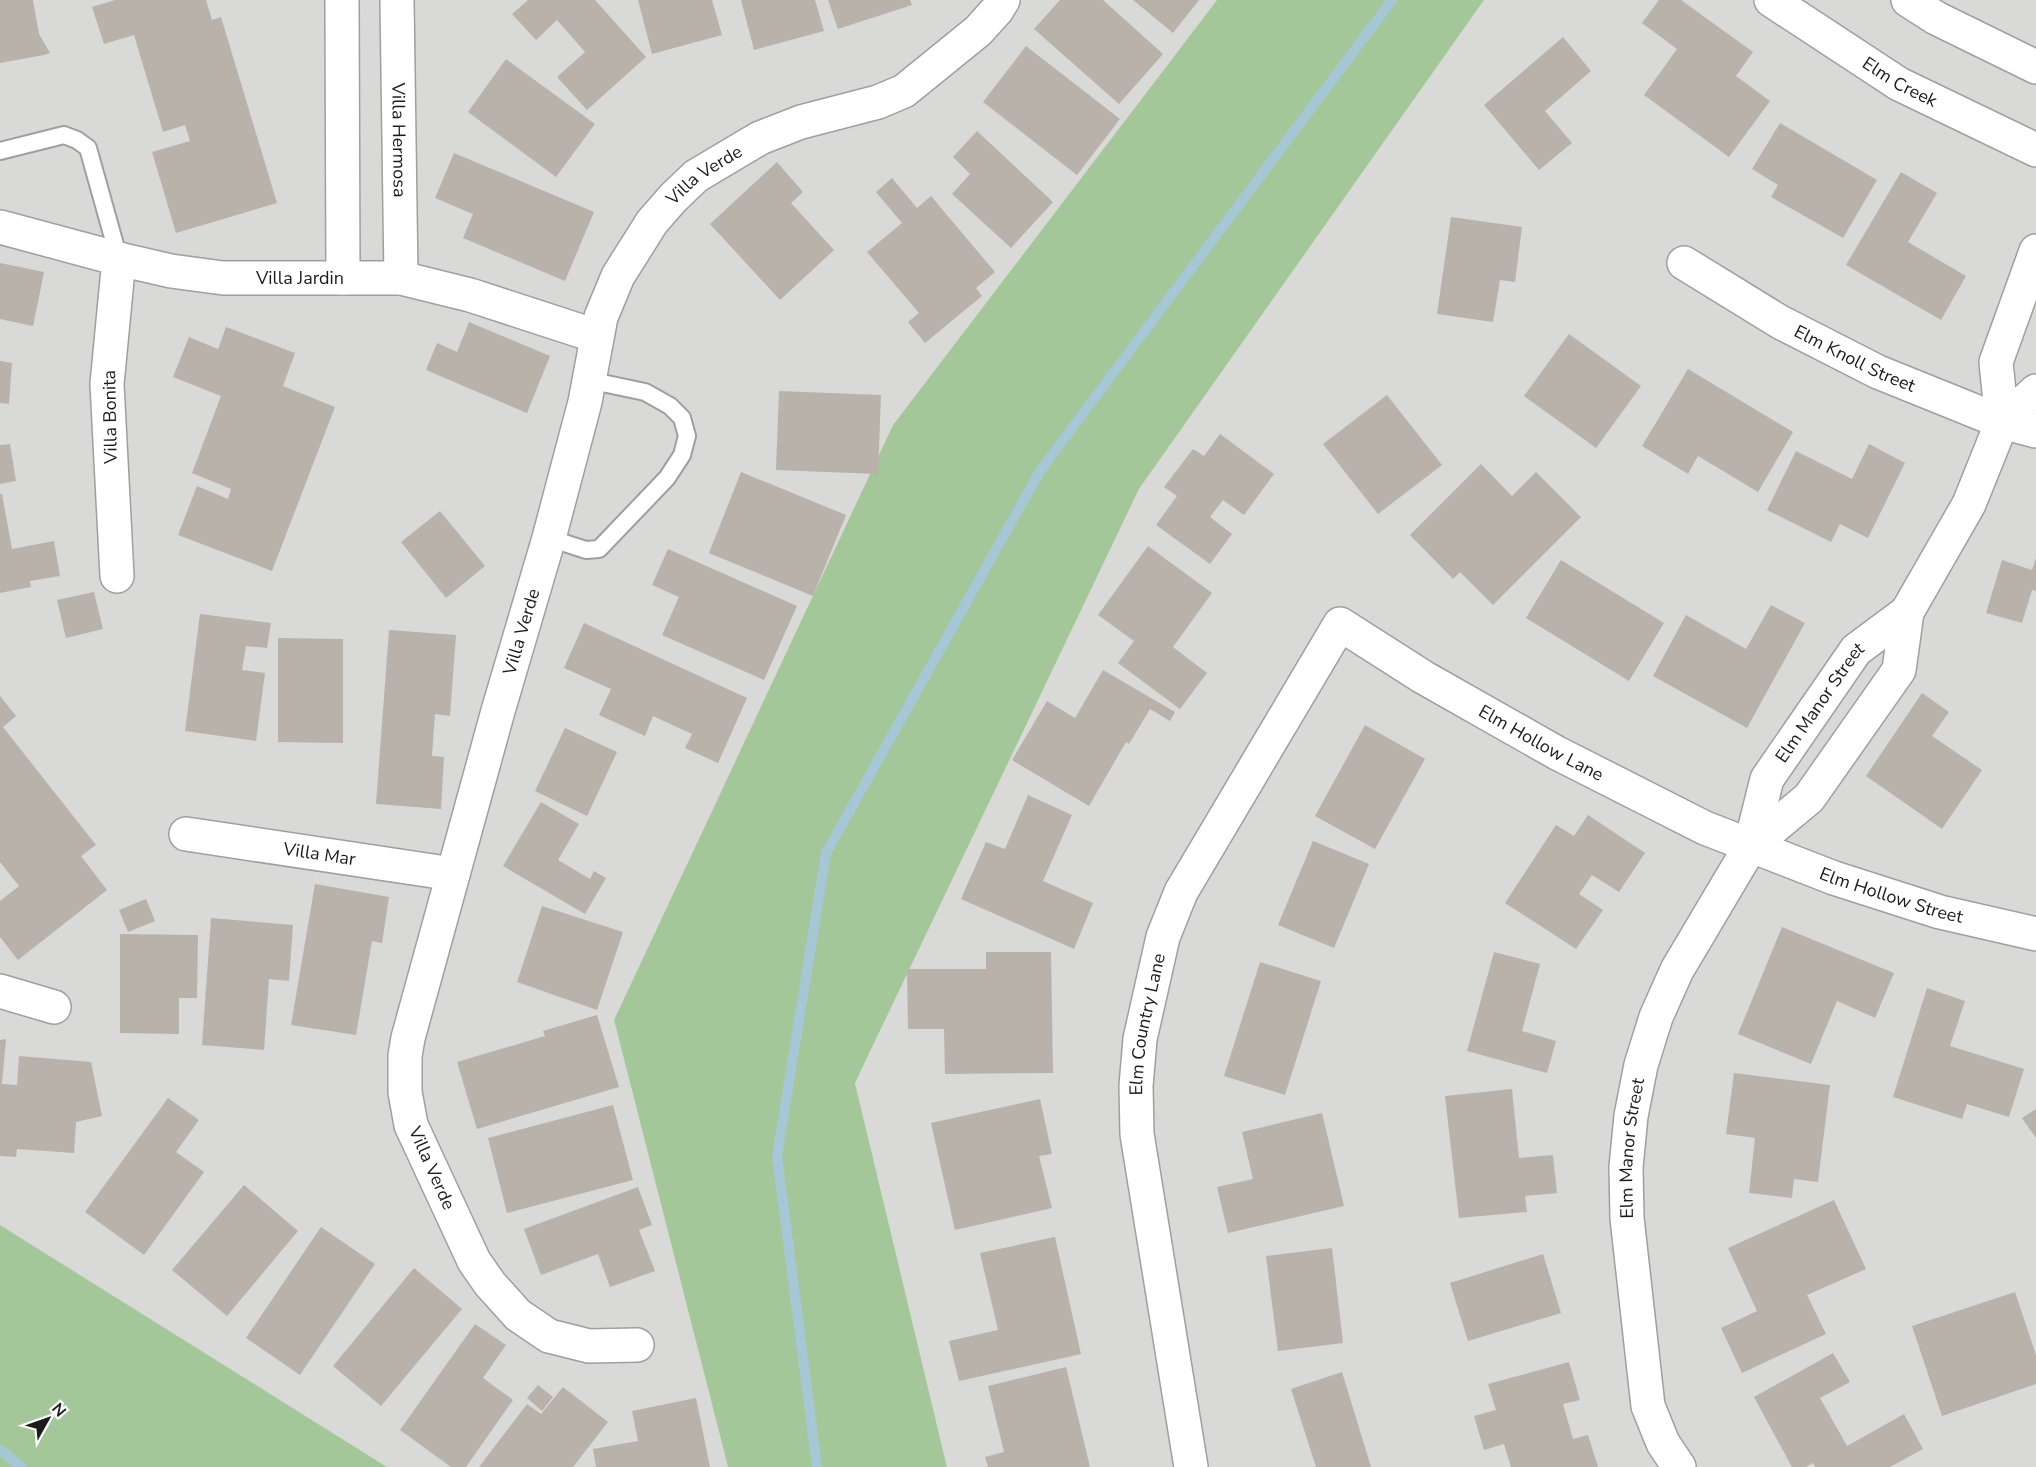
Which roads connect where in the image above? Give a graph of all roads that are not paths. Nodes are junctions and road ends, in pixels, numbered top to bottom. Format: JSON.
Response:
{"nodes":[{"id":1,"x":342,"y":0,"type":"edge"},
{"id":2,"x":397,"y":0,"type":"edge"},
{"id":3,"x":1003,"y":0,"type":"edge"},
{"id":4,"x":1771,"y":0,"type":"edge"},
{"id":5,"x":1908,"y":0,"type":"edge"},
{"id":6,"x":2036,"y":67,"type":"edge"},
{"id":7,"x":2036,"y":150,"type":"edge"},
{"id":8,"x":0,"y":151,"type":"edge"},
{"id":9,"x":0,"y":227,"type":"edge"},
{"id":10,"x":2036,"y":251,"type":"edge"},
{"id":11,"x":119,"y":259,"type":"junction"},
{"id":12,"x":1684,"y":263,"type":"dead end"},
{"id":13,"x":343,"y":278,"type":"junction"},
{"id":14,"x":401,"y":278,"type":"junction"},
{"id":15,"x":596,"y":336,"type":"junction"},
{"id":16,"x":588,"y":380,"type":"junction"},
{"id":17,"x":2036,"y":391,"type":"edge"},
{"id":18,"x":2002,"y":422,"type":"junction"},
{"id":19,"x":2036,"y":431,"type":"edge"},
{"id":20,"x":549,"y":538,"type":"junction"},
{"id":21,"x":117,"y":576,"type":"dead end"},
{"id":22,"x":1907,"y":612,"type":"junction"},
{"id":23,"x":1340,"y":624,"type":"joint"},
{"id":24,"x":186,"y":834,"type":"dead end"},
{"id":25,"x":1749,"y":846,"type":"junction"},
{"id":26,"x":453,"y":874,"type":"junction"},
{"id":27,"x":2036,"y":934,"type":"edge"},
{"id":28,"x":0,"y":991,"type":"edge"},
{"id":29,"x":54,"y":1007,"type":"dead end"},
{"id":30,"x":637,"y":1345,"type":"dead end"},
{"id":31,"x":1191,"y":1467,"type":"edge"},
{"id":32,"x":1679,"y":1467,"type":"edge"}],
"edges":[{"from":1,"to":13,"type":"street"},
{"from":2,"to":14,"type":"street","name":"Villa Hermosa"},
{"from":3,"to":15,"type":"street","name":"Villa Verde"},
{"from":4,"to":7,"type":"street","name":"Elm Creek"},
{"from":5,"to":6,"type":"street"},
{"from":8,"to":11,"type":"lane"},
{"from":9,"to":11,"type":"street","name":"Villa Jardin"},
{"from":10,"to":18,"type":"street","name":"Elm Manor Street"},
{"from":11,"to":13,"type":"street","name":"Villa Jardin"},
{"from":11,"to":21,"type":"street","name":"Villa Bonita"},
{"from":12,"to":18,"type":"street","name":"Elm Knoll Street"},
{"from":13,"to":14,"type":"street","name":"Villa Jardin"},
{"from":14,"to":15,"type":"street","name":"Villa Jardin"},
{"from":15,"to":16,"type":"street","name":"Villa Verde"},
{"from":16,"to":20,"type":"street","name":"Villa Verde"},
{"from":16,"to":20,"type":"lane"},
{"from":17,"to":18,"type":"street","name":"Elm Manor Street"},
{"from":18,"to":19,"type":"street","name":"Elm Knoll Street"},
{"from":18,"to":22,"type":"street","name":"Elm Manor Street"},
{"from":20,"to":26,"type":"street","name":"Villa Verde"},
{"from":22,"to":25,"type":"street","name":"Elm Manor Street"},
{"from":22,"to":25,"type":"street","name":"Elm Manor Street"},
{"from":23,"to":25,"type":"street","name":"Elm Hollow Lane"},
{"from":23,"to":31,"type":"street","name":"Elm Country Lane"},
{"from":24,"to":26,"type":"street","name":"Villa Mar"},
{"from":25,"to":27,"type":"street","name":"Elm Hollow Street"},
{"from":25,"to":32,"type":"street","name":"Elm Manor Street"},
{"from":26,"to":30,"type":"street","name":"Villa Verde"},
{"from":28,"to":29,"type":"street"}]}
